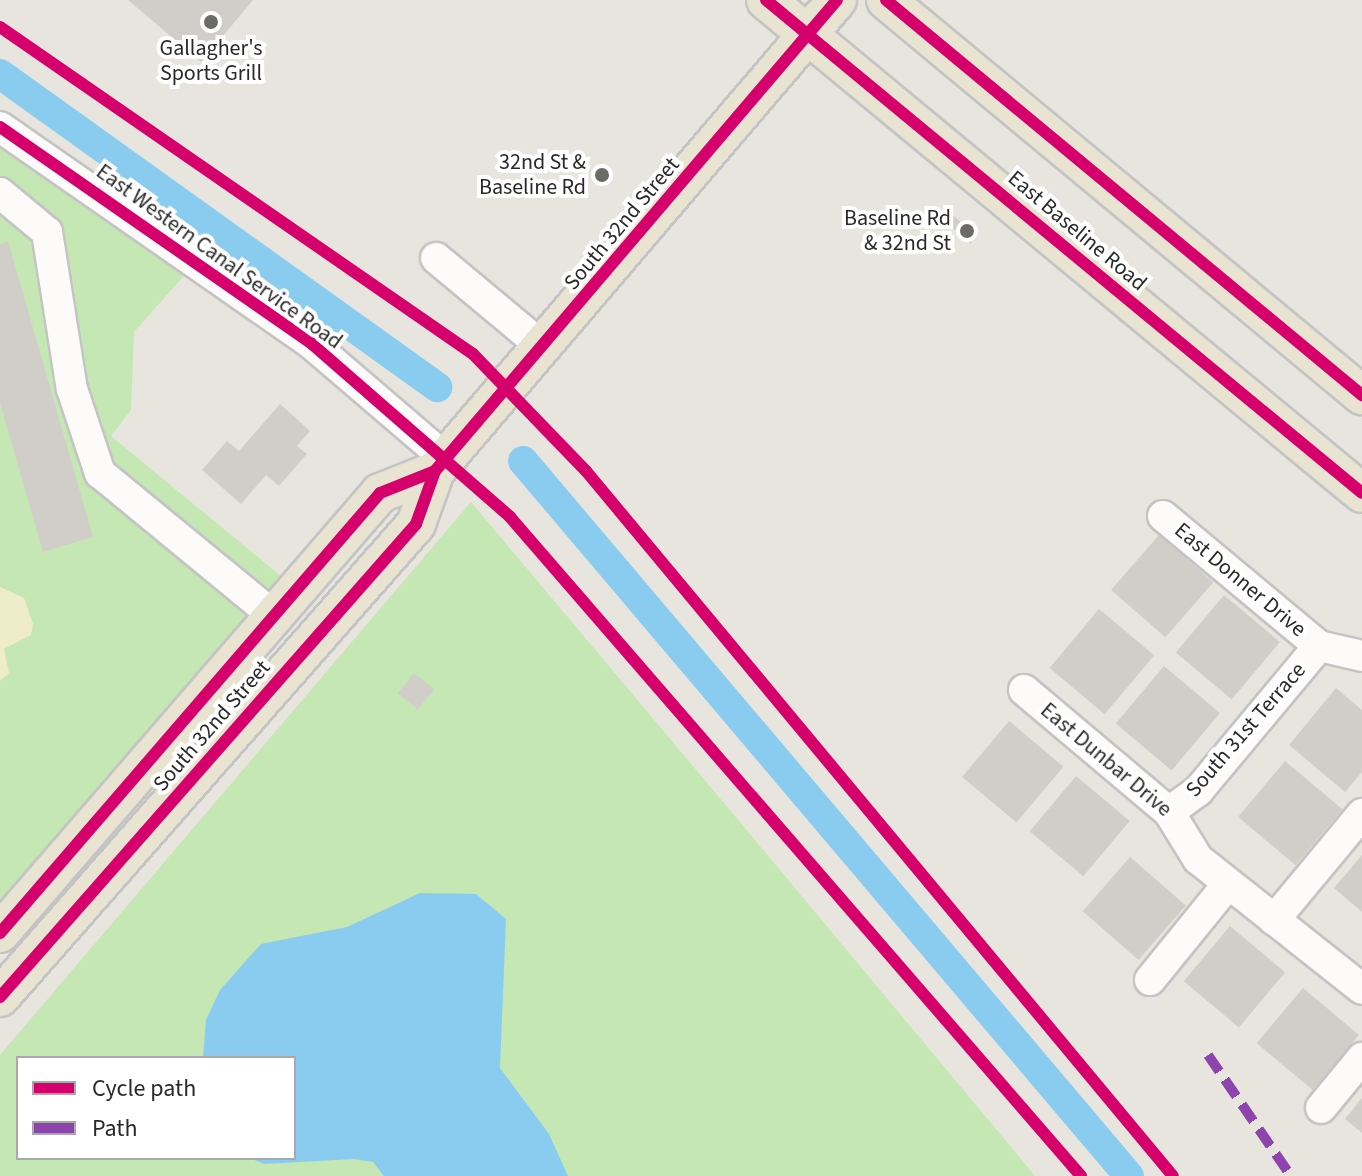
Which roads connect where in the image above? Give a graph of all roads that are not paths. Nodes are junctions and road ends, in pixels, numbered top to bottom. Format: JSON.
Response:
{"nodes":[{"id":1,"x":766,"y":0,"type":"edge"},
{"id":2,"x":837,"y":0,"type":"edge"},
{"id":3,"x":886,"y":0,"type":"edge"},
{"id":4,"x":808,"y":35,"type":"junction"},
{"id":5,"x":0,"y":127,"type":"edge"},
{"id":6,"x":0,"y":193,"type":"edge"},
{"id":7,"x":436,"y":258,"type":"dead end"},
{"id":8,"x":544,"y":348,"type":"junction"},
{"id":9,"x":1362,"y":395,"type":"edge"},
{"id":10,"x":445,"y":459,"type":"junction"},
{"id":11,"x":1362,"y":493,"type":"edge"},
{"id":12,"x":1163,"y":516,"type":"dead end"},
{"id":13,"x":274,"y":616,"type":"junction"},
{"id":14,"x":1319,"y":646,"type":"junction"},
{"id":15,"x":1362,"y":656,"type":"edge"},
{"id":16,"x":1024,"y":690,"type":"dead end"},
{"id":17,"x":1169,"y":812,"type":"junction"},
{"id":18,"x":1362,"y":814,"type":"edge"},
{"id":19,"x":1228,"y":884,"type":"junction"},
{"id":20,"x":1274,"y":920,"type":"junction"},
{"id":21,"x":0,"y":933,"type":"edge"},
{"id":22,"x":1150,"y":980,"type":"dead end"},
{"id":23,"x":1362,"y":989,"type":"edge"},
{"id":24,"x":0,"y":997,"type":"edge"},
{"id":25,"x":1362,"y":1058,"type":"edge"},
{"id":26,"x":1321,"y":1108,"type":"dead end"}],
"edges":[{"from":1,"to":4,"type":"main road","name":"East Baseline Road"},
{"from":2,"to":4,"type":"main road","name":"South 32nd Street"},
{"from":3,"to":9,"type":"main road"},
{"from":4,"to":8,"type":"main road","name":"South 32nd Street"},
{"from":4,"to":11,"type":"main road","name":"East Baseline Road"},
{"from":5,"to":10,"type":"street","name":"East Western Canal Service Road"},
{"from":6,"to":13,"type":"street"},
{"from":7,"to":8,"type":"street"},
{"from":8,"to":10,"type":"main road","name":"South 32nd Street"},
{"from":10,"to":13,"type":"main road","name":"South 32nd Street"},
{"from":10,"to":24,"type":"main road","name":"South 32nd Street"},
{"from":12,"to":14,"type":"street","name":"East Donner Drive"},
{"from":13,"to":21,"type":"main road","name":"South 32nd Street"},
{"from":14,"to":15,"type":"street","name":"East Donner Drive"},
{"from":14,"to":17,"type":"street","name":"South 31st Terrace"},
{"from":16,"to":17,"type":"street","name":"East Dunbar Drive"},
{"from":17,"to":19,"type":"street","name":"East Dunbar Drive"},
{"from":18,"to":20,"type":"street"},
{"from":19,"to":20,"type":"street","name":"East Dunbar Drive"},
{"from":19,"to":22,"type":"street"},
{"from":20,"to":23,"type":"street","name":"East Dunbar Drive"},
{"from":25,"to":26,"type":"street"}]}
